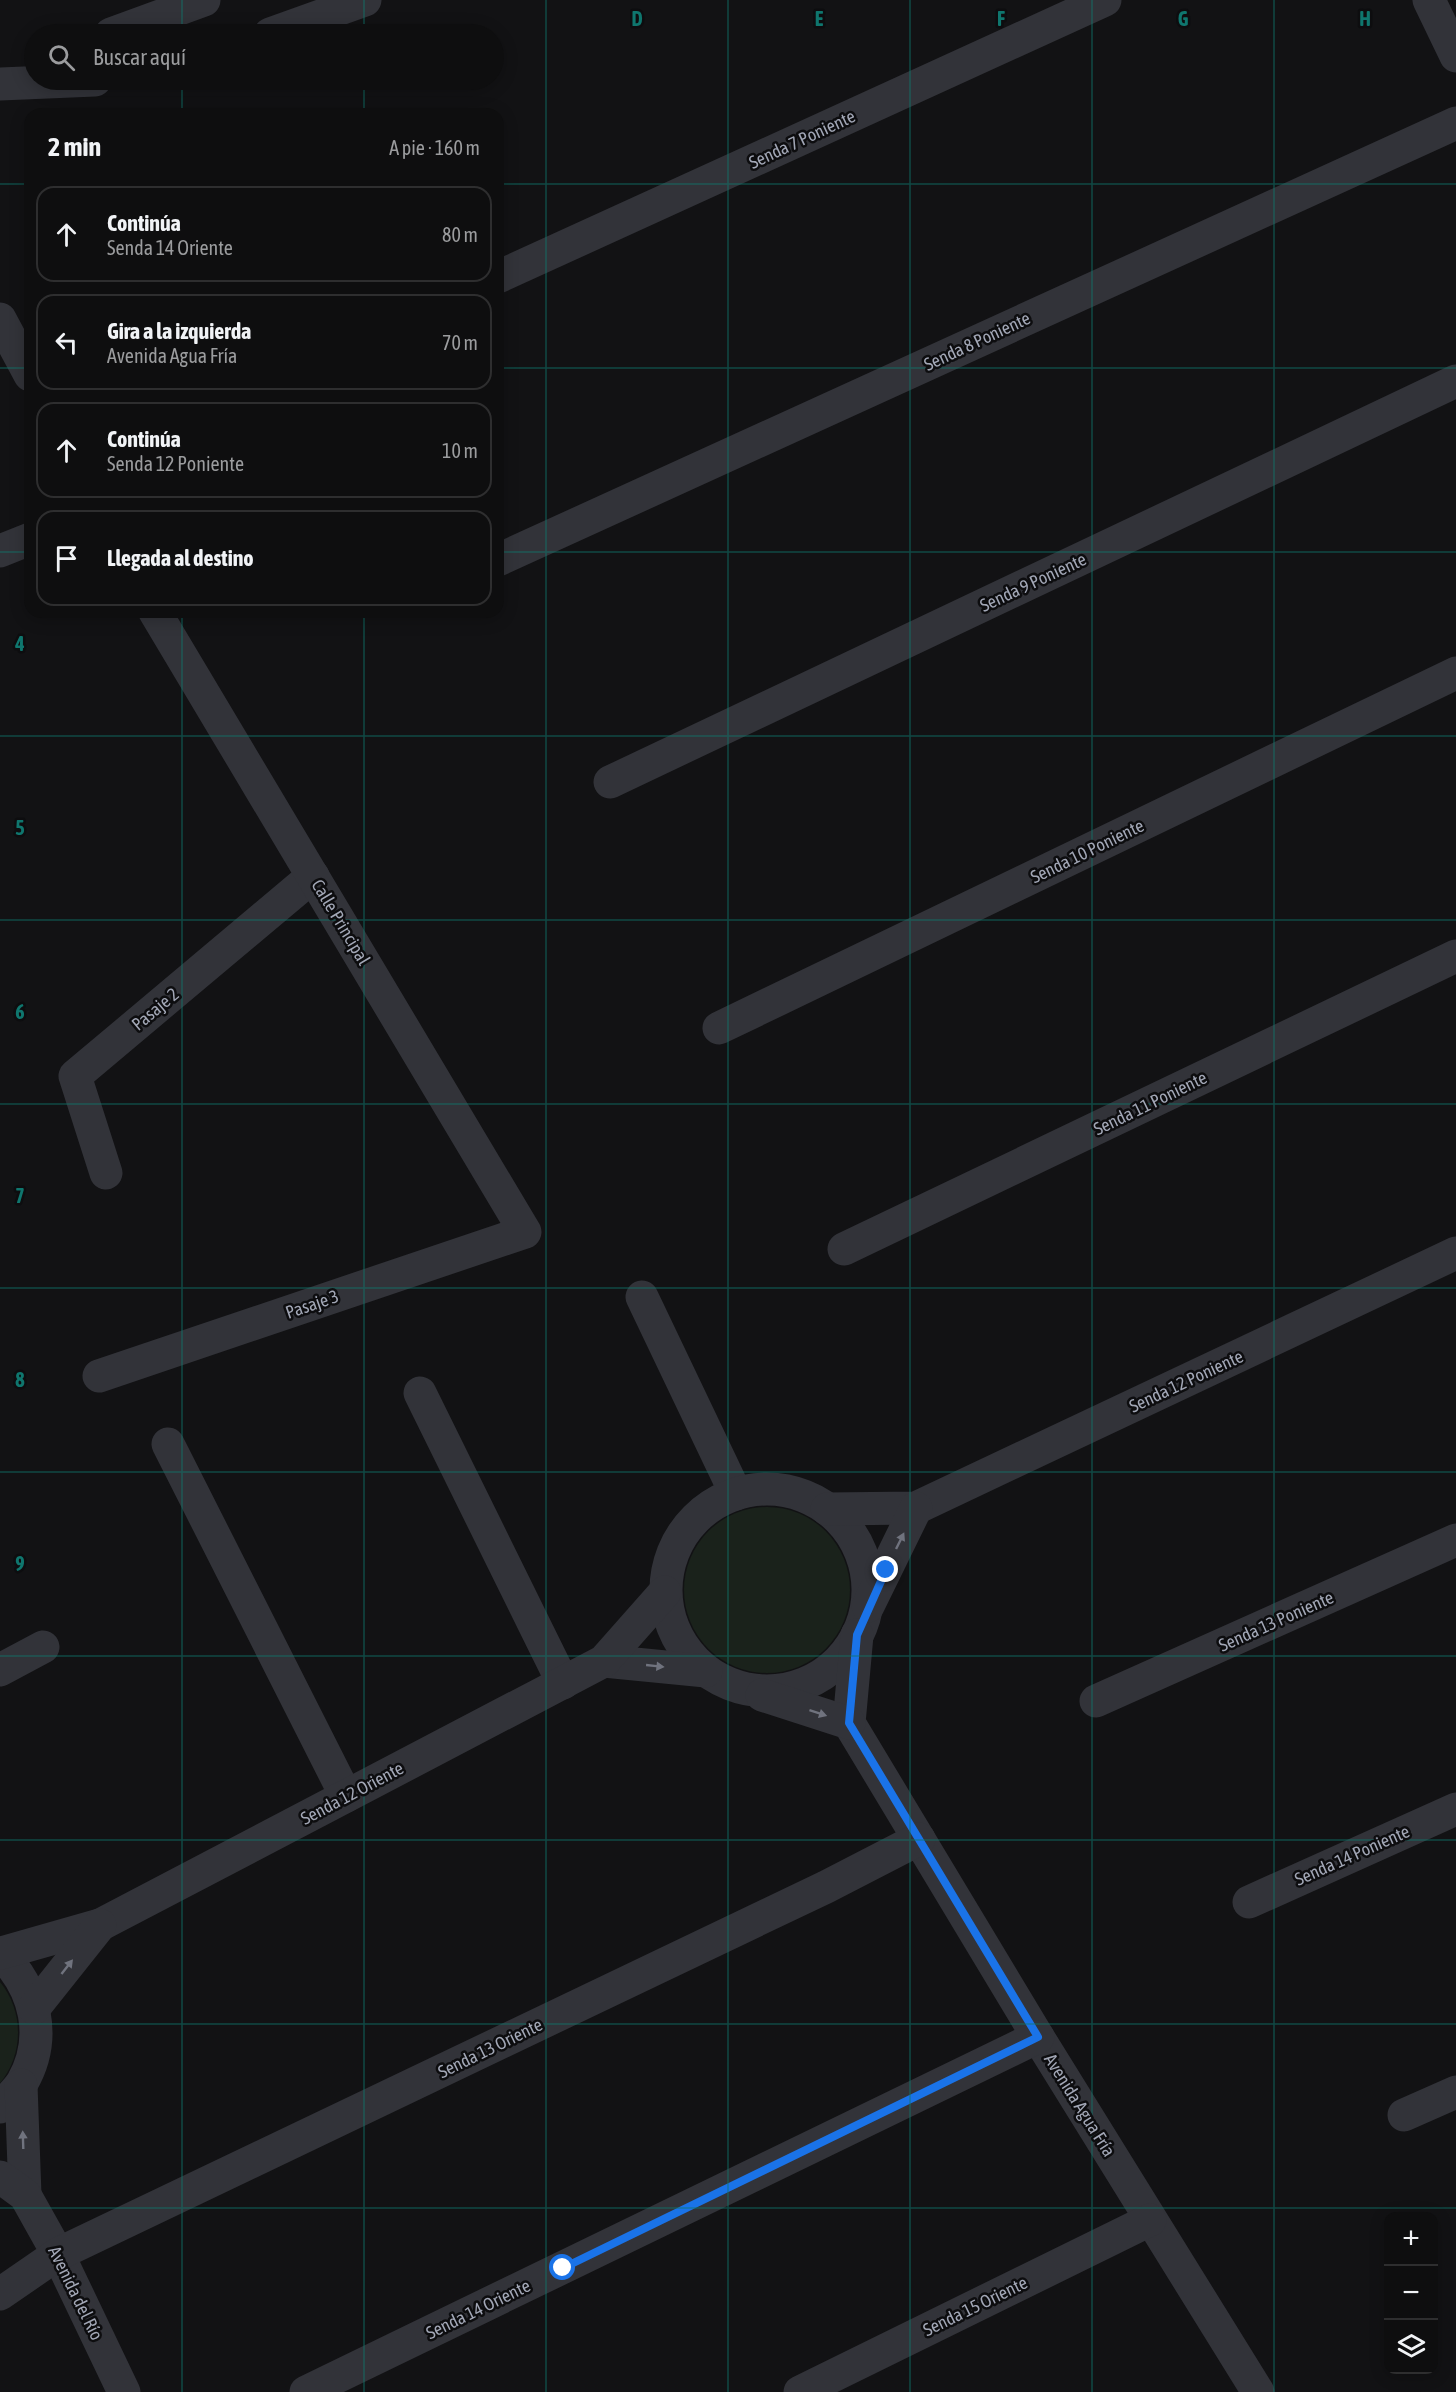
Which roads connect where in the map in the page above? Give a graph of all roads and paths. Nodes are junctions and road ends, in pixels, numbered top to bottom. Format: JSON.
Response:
{"nodes":[{"id":1,"x":204,"y":0,"type":"edge"},
{"id":2,"x":365,"y":0,"type":"edge"},
{"id":3,"x":1105,"y":0,"type":"edge"},
{"id":4,"x":1429,"y":0,"type":"edge"},
{"id":5,"x":138,"y":24,"type":"edge"},
{"id":6,"x":298,"y":24,"type":"edge"},
{"id":7,"x":1456,"y":56,"type":"edge"},
{"id":8,"x":24,"y":71,"type":"edge"},
{"id":9,"x":24,"y":81,"type":"edge"},
{"id":10,"x":0,"y":82,"type":"edge"},
{"id":11,"x":1456,"y":123,"type":"edge"},
{"id":12,"x":504,"y":274,"type":"edge"},
{"id":13,"x":0,"y":319,"type":"edge"},
{"id":14,"x":24,"y":364,"type":"edge"},
{"id":15,"x":1456,"y":381,"type":"edge"},
{"id":16,"x":24,"y":541,"type":"edge"},
{"id":17,"x":0,"y":551,"type":"edge"},
{"id":18,"x":504,"y":557,"type":"edge"},
{"id":19,"x":159,"y":618,"type":"edge"},
{"id":20,"x":1456,"y":673,"type":"edge"},
{"id":21,"x":610,"y":782,"type":"dead end"},
{"id":22,"x":313,"y":876,"type":"junction"},
{"id":23,"x":1456,"y":957,"type":"edge"},
{"id":24,"x":719,"y":1028,"type":"dead end"},
{"id":25,"x":106,"y":1173,"type":"dead end"},
{"id":26,"x":525,"y":1232,"type":"joint"},
{"id":27,"x":844,"y":1249,"type":"dead end"},
{"id":28,"x":1456,"y":1253,"type":"edge"},
{"id":29,"x":642,"y":1297,"type":"dead end"},
{"id":30,"x":99,"y":1376,"type":"dead end"},
{"id":31,"x":420,"y":1393,"type":"dead end"},
{"id":32,"x":168,"y":1444,"type":"dead end"},
{"id":33,"x":736,"y":1494,"type":"junction"},
{"id":34,"x":916,"y":1508,"type":"junction"},
{"id":35,"x":827,"y":1509,"type":"junction"},
{"id":36,"x":1456,"y":1540,"type":"edge"},
{"id":37,"x":665,"y":1592,"type":"junction"},
{"id":38,"x":861,"y":1623,"type":"junction"},
{"id":39,"x":43,"y":1647,"type":"dead end"},
{"id":40,"x":604,"y":1661,"type":"junction"},
{"id":41,"x":0,"y":1670,"type":"edge"},
{"id":42,"x":706,"y":1671,"type":"junction"},
{"id":43,"x":562,"y":1683,"type":"junction"},
{"id":44,"x":746,"y":1689,"type":"junction"},
{"id":45,"x":1096,"y":1701,"type":"dead end"},
{"id":46,"x":849,"y":1723,"type":"junction"},
{"id":47,"x":346,"y":1796,"type":"junction"},
{"id":48,"x":1456,"y":1809,"type":"edge"},
{"id":49,"x":919,"y":1839,"type":"junction"},
{"id":50,"x":1249,"y":1902,"type":"dead end"},
{"id":51,"x":100,"y":1925,"type":"junction"},
{"id":52,"x":0,"y":1953,"type":"edge"},
{"id":53,"x":34,"y":2008,"type":"junction"},
{"id":54,"x":1038,"y":2037,"type":"junction"},
{"id":55,"x":1456,"y":2092,"type":"edge"},
{"id":56,"x":10,"y":2096,"type":"edge"},
{"id":57,"x":1404,"y":2115,"type":"dead end"},
{"id":58,"x":13,"y":2186,"type":"edge"},
{"id":59,"x":1150,"y":2220,"type":"junction"},
{"id":60,"x":58,"y":2254,"type":"junction"},
{"id":61,"x":0,"y":2294,"type":"edge"},
{"id":62,"x":124,"y":2392,"type":"edge"},
{"id":63,"x":306,"y":2392,"type":"edge"},
{"id":64,"x":800,"y":2392,"type":"edge"},
{"id":65,"x":1258,"y":2392,"type":"edge"}],
"edges":[{"from":1,"to":5,"type":"street"},
{"from":2,"to":6,"type":"street"},
{"from":3,"to":12,"type":"street","name":"Senda 7 Poniente"},
{"from":4,"to":7,"type":"street"},
{"from":8,"to":10,"type":"street"},
{"from":9,"to":10,"type":"street"},
{"from":11,"to":18,"type":"street","name":"Senda 8 Poniente"},
{"from":13,"to":14,"type":"street"},
{"from":15,"to":21,"type":"street","name":"Senda 9 Poniente"},
{"from":16,"to":17,"type":"street"},
{"from":19,"to":22,"type":"street","name":"Calle Principal"},
{"from":20,"to":24,"type":"street","name":"Senda 10 Poniente"},
{"from":22,"to":25,"type":"street","name":"Pasaje 2"},
{"from":22,"to":26,"type":"street","name":"Calle Principal"},
{"from":23,"to":27,"type":"street","name":"Senda 11 Poniente"},
{"from":26,"to":30,"type":"street","name":"Pasaje 3"},
{"from":28,"to":34,"type":"street","name":"Senda 12 Poniente"},
{"from":29,"to":33,"type":"street"},
{"from":31,"to":43,"type":"street"},
{"from":32,"to":47,"type":"street"},
{"from":33,"to":35,"type":"street"},
{"from":33,"to":37,"type":"street"},
{"from":34,"to":35,"type":"street","name":"Senda 12 Poniente"},
{"from":38,"to":34,"type":"street","one_way":true},
{"from":35,"to":38,"type":"street"},
{"from":36,"to":45,"type":"street","name":"Senda 13 Poniente"},
{"from":37,"to":40,"type":"street","name":"Senda 12 Oriente"},
{"from":37,"to":42,"type":"street"},
{"from":38,"to":44,"type":"street"},
{"from":38,"to":46,"type":"street"},
{"from":39,"to":41,"type":"street"},
{"from":40,"to":42,"type":"street","one_way":true},
{"from":40,"to":43,"type":"street","name":"Senda 12 Oriente"},
{"from":42,"to":44,"type":"street"},
{"from":43,"to":47,"type":"street","name":"Senda 12 Oriente"},
{"from":44,"to":46,"type":"street","one_way":true},
{"from":46,"to":49,"type":"street","name":"Avenida Agua Fría"},
{"from":47,"to":51,"type":"street","name":"Senda 12 Oriente"},
{"from":48,"to":50,"type":"street","name":"Senda 14 Poniente"},
{"from":49,"to":54,"type":"street","name":"Avenida Agua Fría"},
{"from":49,"to":60,"type":"street","name":"Senda 13 Oriente"},
{"from":51,"to":52,"type":"street","name":"Senda 12 Oriente"},
{"from":53,"to":51,"type":"street","name":"Senda 12 Oriente","one_way":true},
{"from":52,"to":53,"type":"street"},
{"from":53,"to":56,"type":"street"},
{"from":54,"to":59,"type":"street","name":"Avenida Agua Fría"},
{"from":54,"to":63,"type":"street","name":"Senda 14 Oriente"},
{"from":55,"to":57,"type":"street"},
{"from":58,"to":56,"type":"street","name":"Avenida del Río","one_way":true},
{"from":58,"to":60,"type":"street","name":"Avenida del Río"},
{"from":59,"to":64,"type":"street","name":"Senda 15 Oriente"},
{"from":59,"to":65,"type":"street","name":"Avenida Agua Fría"},
{"from":60,"to":61,"type":"street"},
{"from":60,"to":62,"type":"street","name":"Avenida del Río"}]}
